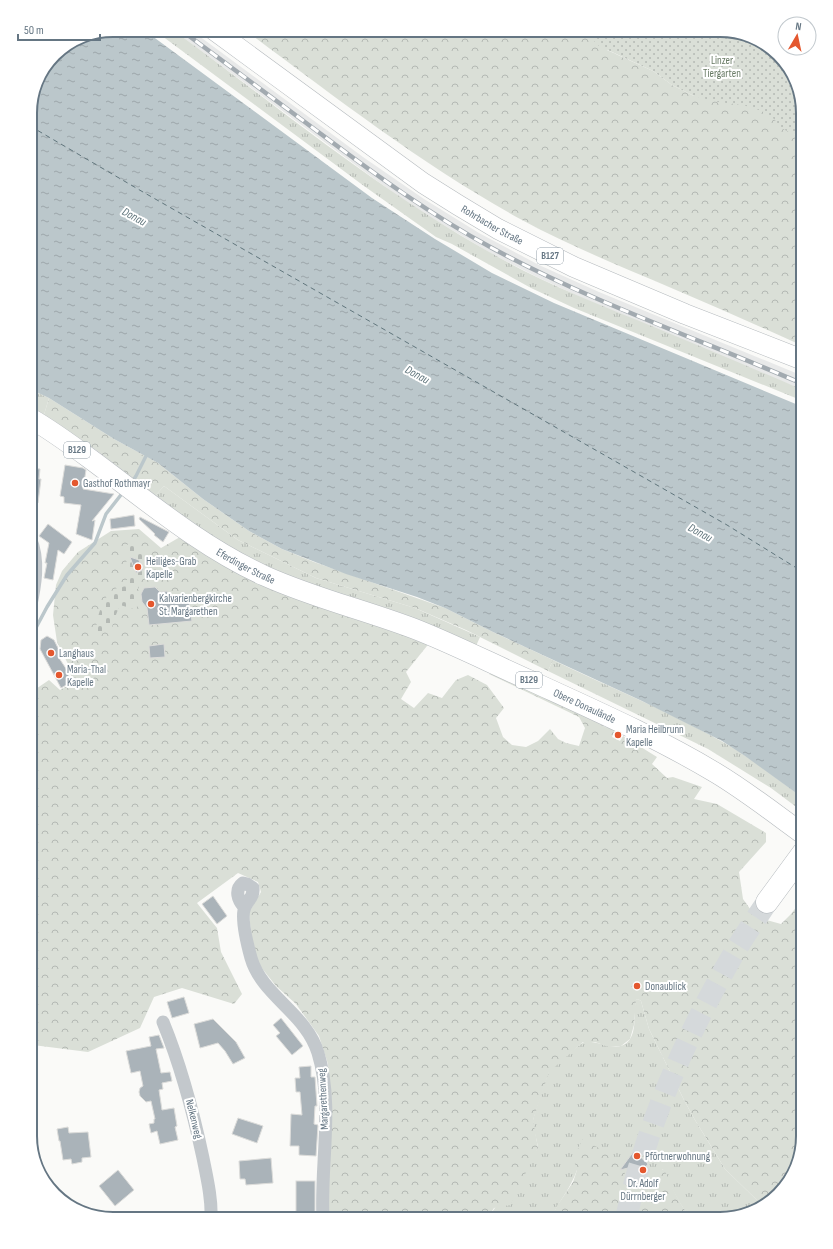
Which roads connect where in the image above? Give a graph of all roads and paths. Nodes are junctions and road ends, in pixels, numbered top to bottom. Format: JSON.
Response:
{"nodes":[{"id":1,"x":224,"y":37,"type":"edge"},
{"id":2,"x":796,"y":357,"type":"edge"},
{"id":3,"x":37,"y":423,"type":"edge"},
{"id":4,"x":374,"y":615,"type":"joint"},
{"id":5,"x":796,"y":829,"type":"edge"},
{"id":6,"x":796,"y":863,"type":"edge"},
{"id":7,"x":767,"y":902,"type":"tunnel mouth"},
{"id":8,"x":244,"y":908,"type":"dead end"},
{"id":9,"x":163,"y":1022,"type":"dead end"},
{"id":10,"x":210,"y":1212,"type":"edge"},
{"id":11,"x":323,"y":1212,"type":"edge"}],
"edges":[{"from":1,"to":2,"type":"main road","name":"Rohrbacher Straße","number":"B127"},
{"from":3,"to":4,"type":"main road","name":"Eferdinger Straße","number":"B129"},
{"from":4,"to":5,"type":"main road","name":"Obere Donaulände","number":"B129"},
{"from":6,"to":7,"type":"highway"},
{"from":8,"to":11,"type":"street","name":"Margarethenweg"},
{"from":9,"to":10,"type":"street","name":"Nelkenweg"}]}
